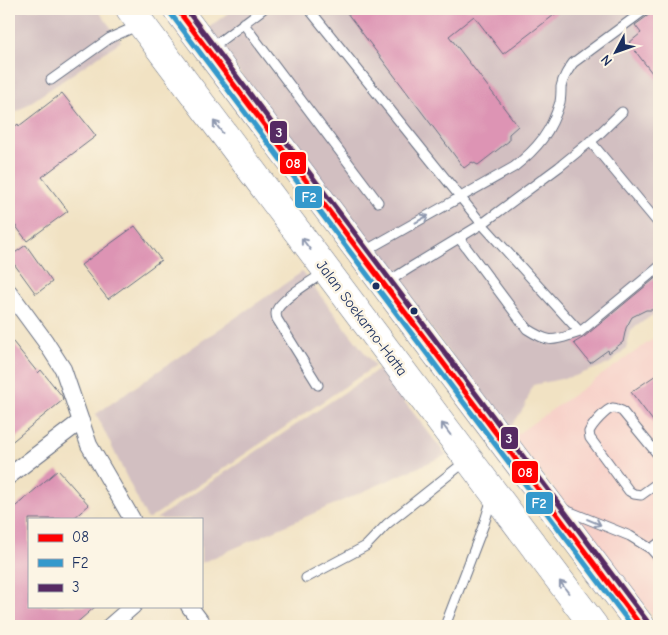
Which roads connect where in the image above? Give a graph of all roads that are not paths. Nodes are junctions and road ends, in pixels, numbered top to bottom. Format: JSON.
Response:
{"nodes":[{"id":1,"x":177,"y":9,"type":"edge"},
{"id":2,"x":262,"y":9,"type":"edge"},
{"id":3,"x":309,"y":9,"type":"edge"},
{"id":4,"x":646,"y":9,"type":"edge"},
{"id":5,"x":136,"y":16,"type":"edge"},
{"id":6,"x":243,"y":23,"type":"junction"},
{"id":7,"x":208,"y":50,"type":"junction"},
{"id":8,"x":52,"y":80,"type":"dead end"},
{"id":9,"x":622,"y":112,"type":"dead end"},
{"id":10,"x":590,"y":141,"type":"junction"},
{"id":11,"x":278,"y":142,"type":"junction"},
{"id":12,"x":247,"y":166,"type":"junction"},
{"id":13,"x":460,"y":198,"type":"junction"},
{"id":14,"x":378,"y":202,"type":"dead end"},
{"id":15,"x":482,"y":224,"type":"junction"},
{"id":16,"x":659,"y":224,"type":"edge"},
{"id":17,"x":459,"y":238,"type":"junction"},
{"id":18,"x":361,"y":254,"type":"junction"},
{"id":19,"x":659,"y":266,"type":"edge"},
{"id":20,"x":327,"y":271,"type":"junction"},
{"id":21,"x":385,"y":284,"type":"junction"},
{"id":22,"x":9,"y":292,"type":"edge"},
{"id":23,"x":580,"y":332,"type":"junction"},
{"id":24,"x":318,"y":385,"type":"dead end"},
{"id":25,"x":81,"y":421,"type":"junction"},
{"id":26,"x":659,"y":456,"type":"edge"},
{"id":27,"x":468,"y":459,"type":"junction"},
{"id":28,"x":9,"y":476,"type":"edge"},
{"id":29,"x":659,"y":482,"type":"edge"},
{"id":30,"x":493,"y":492,"type":"junction"},
{"id":31,"x":549,"y":504,"type":"junction"},
{"id":32,"x":131,"y":518,"type":"edge"},
{"id":33,"x":659,"y":543,"type":"edge"},
{"id":34,"x":651,"y":549,"type":"junction"},
{"id":35,"x":659,"y":558,"type":"edge"},
{"id":36,"x":306,"y":578,"type":"dead end"},
{"id":37,"x":131,"y":608,"type":"edge"},
{"id":38,"x":190,"y":608,"type":"edge"},
{"id":39,"x":110,"y":626,"type":"edge"},
{"id":40,"x":204,"y":626,"type":"edge"},
{"id":41,"x":445,"y":626,"type":"edge"},
{"id":42,"x":594,"y":626,"type":"edge"},
{"id":43,"x":641,"y":626,"type":"edge"}],
"edges":[{"from":1,"to":7,"type":"highway"},
{"from":2,"to":6,"type":"lane"},
{"from":3,"to":13,"type":"lane"},
{"from":4,"to":13,"type":"lane"},
{"from":5,"to":8,"type":"lane"},
{"from":12,"to":5,"type":"highway","name":"Jalan Soekarno-Hatta","one_way":true},
{"from":6,"to":7,"type":"lane"},
{"from":6,"to":14,"type":"lane"},
{"from":7,"to":11,"type":"highway"},
{"from":9,"to":10,"type":"lane"},
{"from":10,"to":15,"type":"lane"},
{"from":10,"to":16,"type":"lane"},
{"from":11,"to":12,"type":"highway"},
{"from":11,"to":18,"type":"highway"},
{"from":20,"to":12,"type":"highway","name":"Jalan Soekarno-Hatta","one_way":true},
{"from":13,"to":15,"type":"lane"},
{"from":18,"to":13,"type":"lane","one_way":true},
{"from":15,"to":17,"type":"lane"},
{"from":15,"to":23,"type":"lane"},
{"from":17,"to":21,"type":"lane"},
{"from":17,"to":23,"type":"lane"},
{"from":18,"to":21,"type":"highway"},
{"from":19,"to":23,"type":"lane"},
{"from":20,"to":24,"type":"lane"},
{"from":27,"to":20,"type":"highway","name":"Jalan Soekarno-Hatta","one_way":true},
{"from":21,"to":31,"type":"highway"},
{"from":22,"to":25,"type":"street"},
{"from":25,"to":28,"type":"street"},
{"from":25,"to":32,"type":"street"},
{"from":26,"to":29,"type":"lane"},
{"from":27,"to":30,"type":"highway","name":"Jalan Soekarno-Hatta"},
{"from":27,"to":36,"type":"lane"},
{"from":30,"to":41,"type":"lane"},
{"from":42,"to":30,"type":"highway","name":"Jalan Soekarno-Hatta","one_way":true},
{"from":31,"to":34,"type":"lane","one_way":true},
{"from":31,"to":43,"type":"highway"},
{"from":33,"to":34,"type":"lane"},
{"from":34,"to":35,"type":"lane"},
{"from":37,"to":39,"type":"street"},
{"from":38,"to":40,"type":"street"}]}
